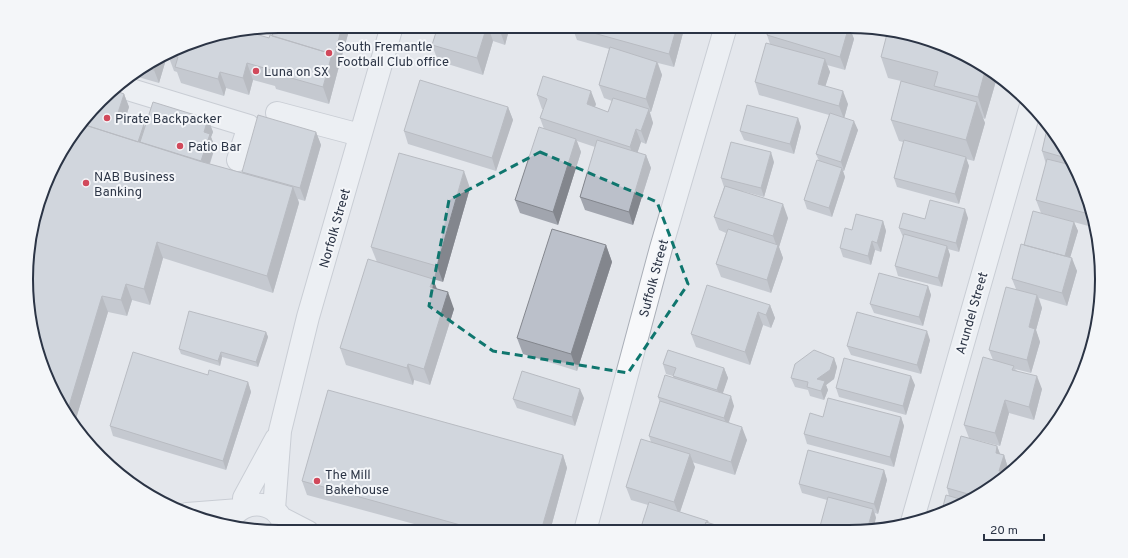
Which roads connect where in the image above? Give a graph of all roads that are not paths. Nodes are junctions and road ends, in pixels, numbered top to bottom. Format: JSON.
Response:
{"nodes":[{"id":1,"x":390,"y":33,"type":"edge"},
{"id":2,"x":724,"y":33,"type":"edge"},
{"id":3,"x":124,"y":88,"type":"edge"},
{"id":4,"x":1029,"y":112,"type":"edge"},
{"id":5,"x":277,"y":113,"type":"dead end"},
{"id":6,"x":360,"y":135,"type":"junction"},
{"id":7,"x":238,"y":160,"type":"dead end"},
{"id":8,"x":280,"y":431,"type":"junction"},
{"id":9,"x":238,"y":513,"type":"edge"},
{"id":10,"x":205,"y":514,"type":"edge"},
{"id":11,"x":913,"y":517,"type":"edge"},
{"id":12,"x":280,"y":520,"type":"edge"},
{"id":13,"x":292,"y":525,"type":"edge"},
{"id":14,"x":587,"y":525,"type":"edge"}],
"edges":[{"from":1,"to":6,"type":"street","name":"Norfolk Street"},
{"from":2,"to":14,"type":"street","name":"Suffolk Street"},
{"from":3,"to":7,"type":"street"},
{"from":4,"to":11,"type":"street","name":"Arundel Street"},
{"from":5,"to":6,"type":"street"},
{"from":6,"to":8,"type":"street","name":"Norfolk Street"},
{"from":8,"to":9,"type":"street","name":"Norfolk Street"},
{"from":8,"to":12,"type":"street","name":"Norfolk Street"},
{"from":9,"to":10,"type":"street"},
{"from":9,"to":12,"type":"street"},
{"from":12,"to":13,"type":"street"}]}
